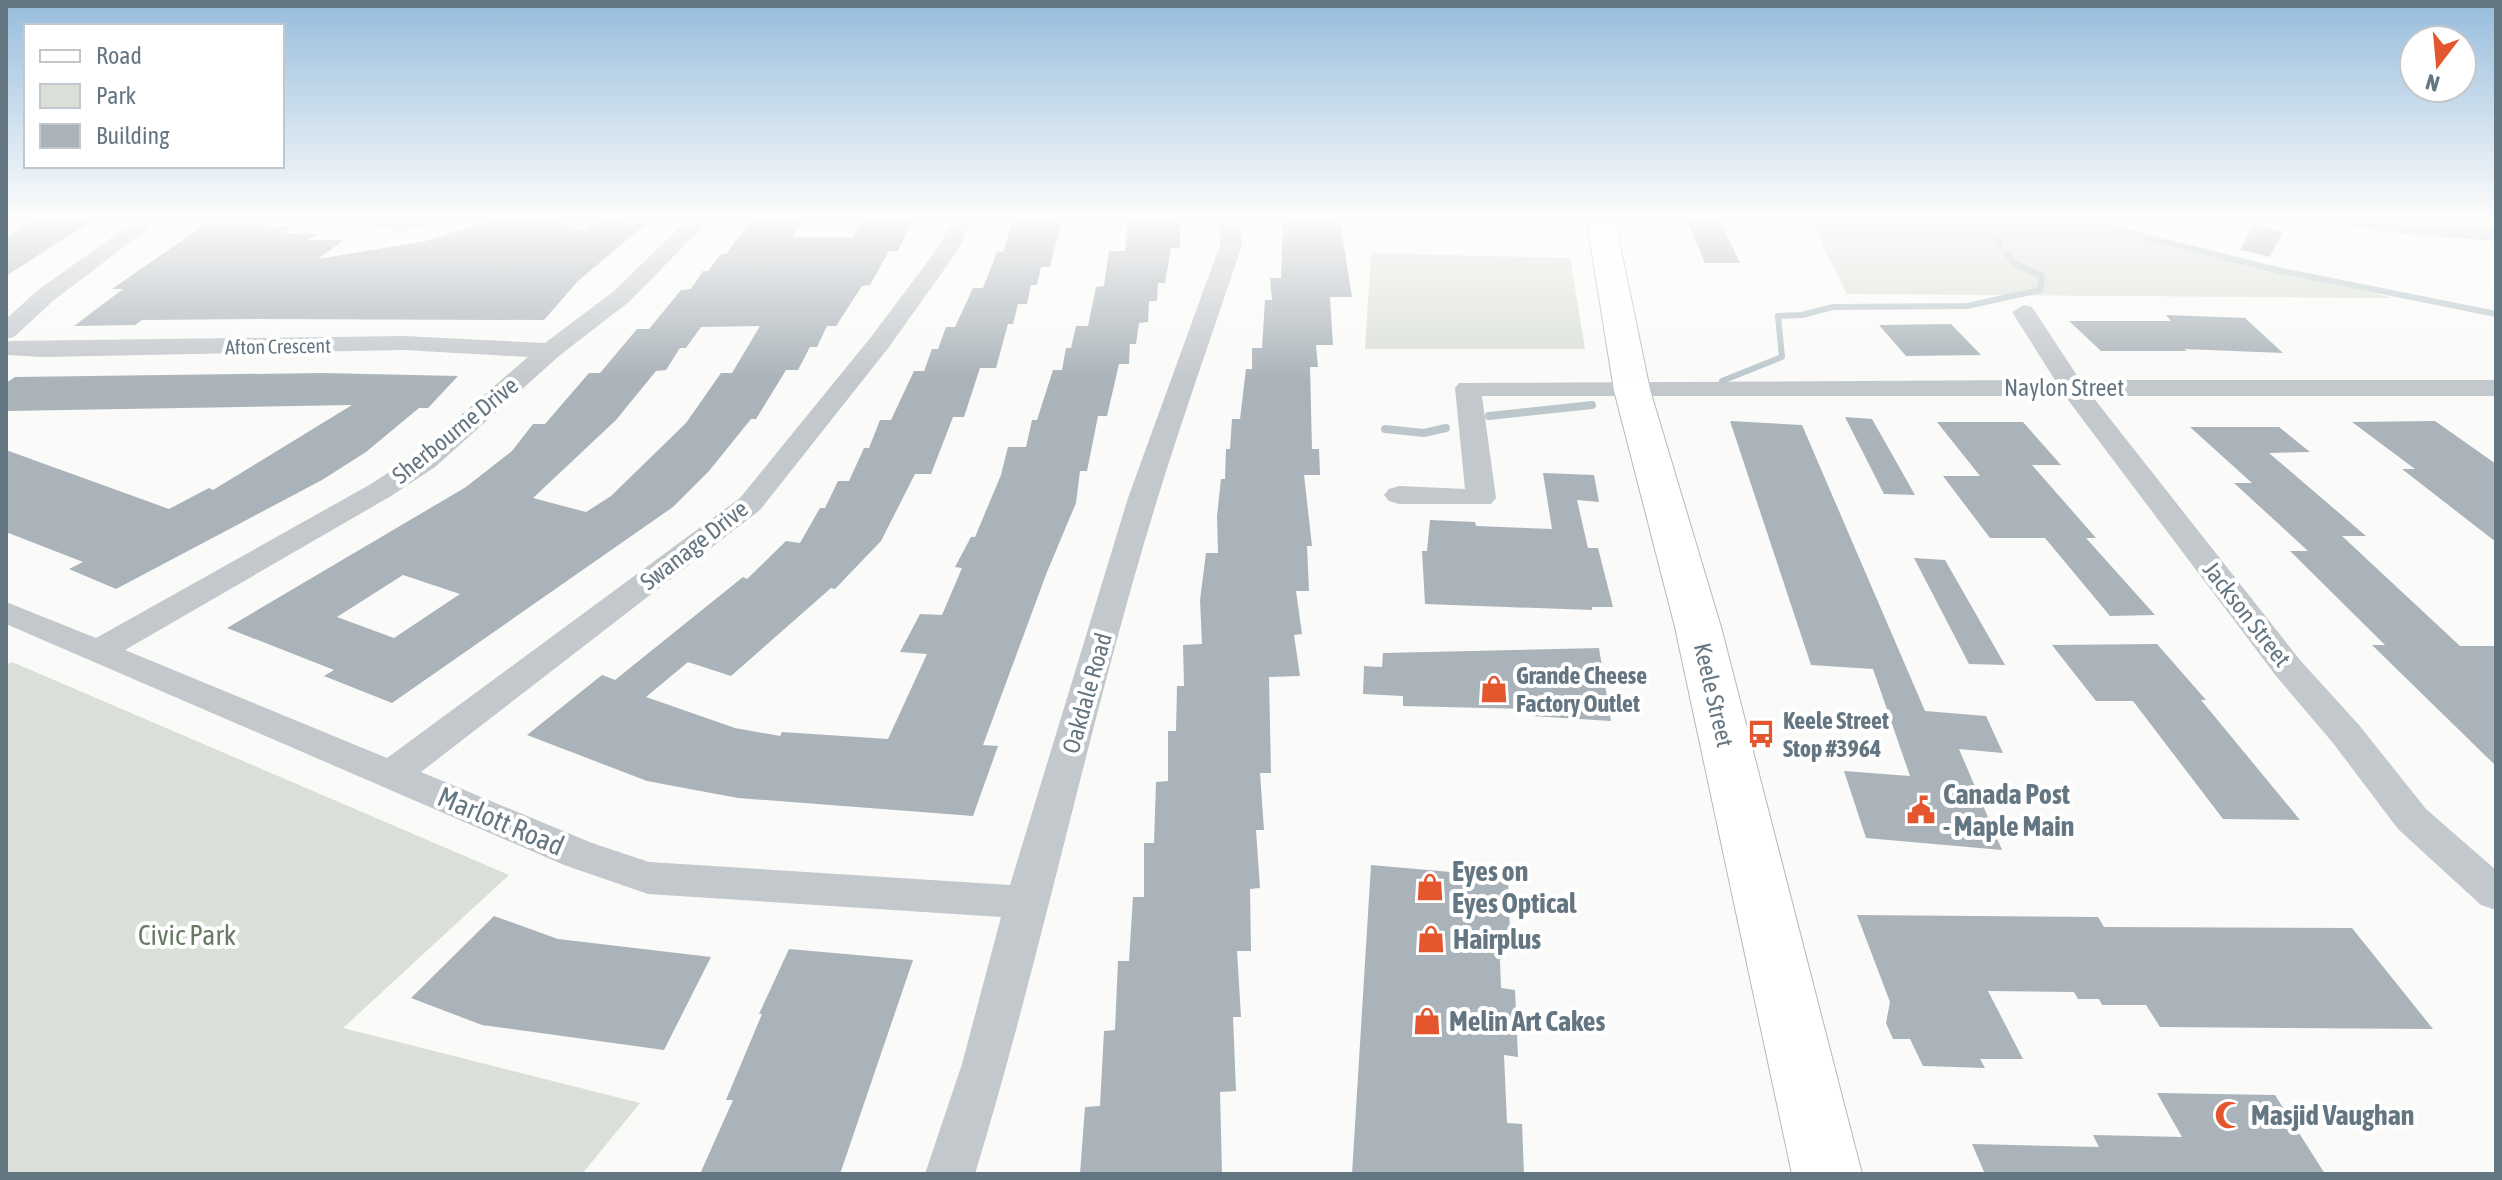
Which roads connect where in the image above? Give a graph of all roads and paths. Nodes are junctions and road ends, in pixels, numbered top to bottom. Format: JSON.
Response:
{"nodes":[{"id":1,"x":79,"y":271,"type":"edge"},
{"id":2,"x":647,"y":271,"type":"edge"},
{"id":3,"x":932,"y":271,"type":"edge"},
{"id":4,"x":1222,"y":271,"type":"edge"},
{"id":5,"x":1610,"y":271,"type":"edge"},
{"id":6,"x":2024,"y":312,"type":"dead end"},
{"id":7,"x":6,"y":332,"type":"edge"},
{"id":8,"x":6,"y":348,"type":"edge"},
{"id":9,"x":550,"y":351,"type":"junction"},
{"id":10,"x":2072,"y":387,"type":"junction"},
{"id":11,"x":1632,"y":390,"type":"junction"},
{"id":12,"x":2490,"y":392,"type":"edge"},
{"id":13,"x":1399,"y":495,"type":"dead end"},
{"id":14,"x":6,"y":612,"type":"edge"},
{"id":15,"x":96,"y":652,"type":"junction"},
{"id":16,"x":391,"y":775,"type":"junction"},
{"id":17,"x":2496,"y":894,"type":"edge"},
{"id":18,"x":1026,"y":902,"type":"junction"},
{"id":19,"x":950,"y":1174,"type":"edge"},
{"id":20,"x":1827,"y":1174,"type":"edge"}],
"edges":[{"from":1,"to":7,"type":"street"},
{"from":2,"to":9,"type":"street","name":"Sherbourne Drive"},
{"from":3,"to":16,"type":"street","name":"Swanage Drive"},
{"from":4,"to":18,"type":"street","name":"Oakdale Road"},
{"from":5,"to":11,"type":"main road","name":"Keele Street"},
{"from":6,"to":10,"type":"street","name":"Jackson Street"},
{"from":8,"to":9,"type":"street","name":"Afton Crescent"},
{"from":9,"to":15,"type":"street","name":"Sherbourne Drive"},
{"from":10,"to":11,"type":"street","name":"Naylon Street"},
{"from":10,"to":12,"type":"street","name":"Naylon Street"},
{"from":10,"to":17,"type":"street","name":"Jackson Street"},
{"from":11,"to":13,"type":"street","name":"Naylon Street"},
{"from":11,"to":20,"type":"main road","name":"Keele Street"},
{"from":14,"to":15,"type":"street","name":"Marlott Road"},
{"from":15,"to":16,"type":"street","name":"Marlott Road"},
{"from":16,"to":18,"type":"street","name":"Marlott Road"},
{"from":18,"to":19,"type":"street","name":"Oakdale Road"}]}
